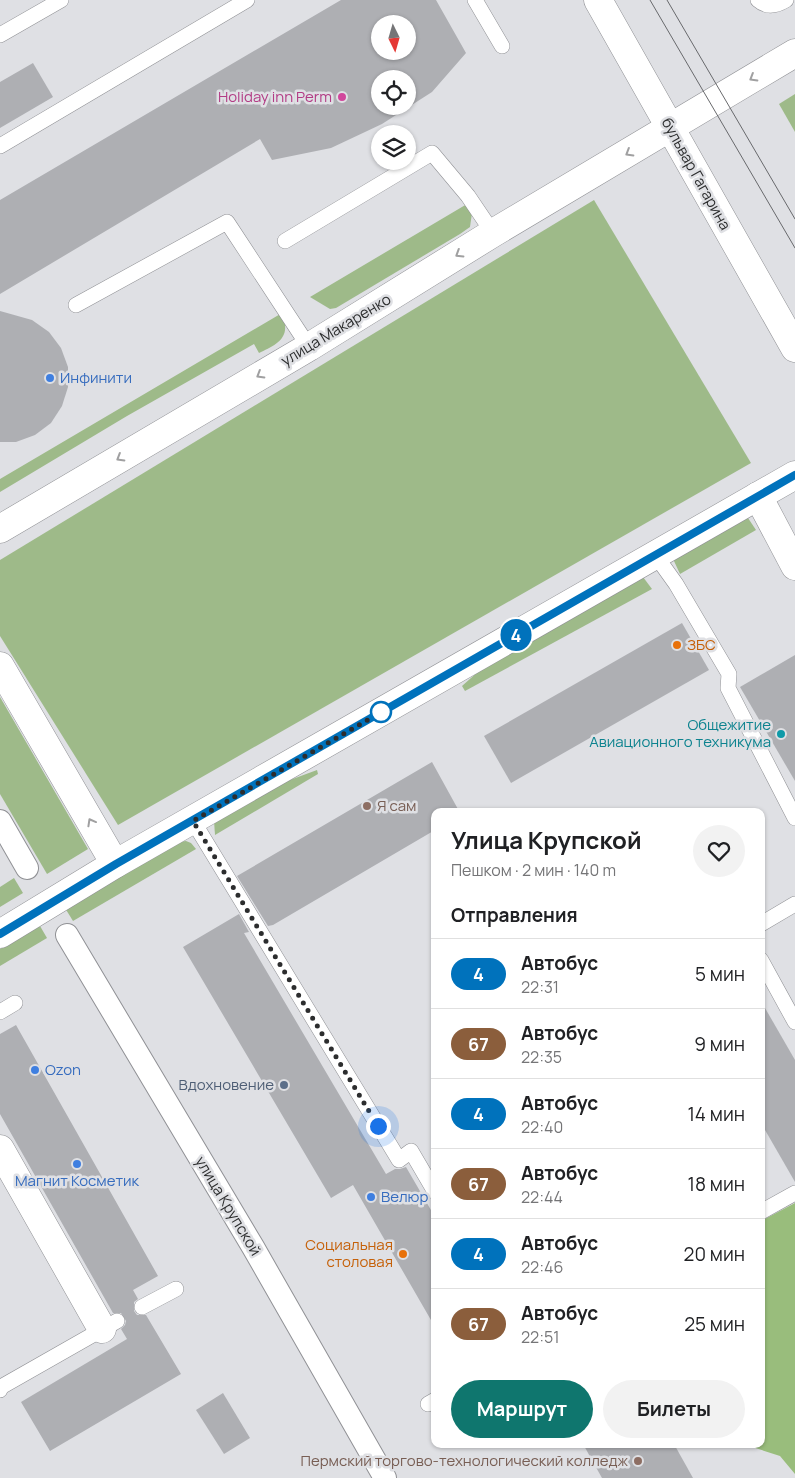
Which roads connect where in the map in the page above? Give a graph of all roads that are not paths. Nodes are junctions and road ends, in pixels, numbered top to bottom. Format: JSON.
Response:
{"nodes":[{"id":1,"x":61,"y":0,"type":"edge"},
{"id":2,"x":246,"y":0,"type":"edge"},
{"id":3,"x":475,"y":0,"type":"edge"},
{"id":4,"x":598,"y":0,"type":"edge"},
{"id":5,"x":758,"y":0,"type":"edge"},
{"id":6,"x":786,"y":0,"type":"edge"},
{"id":7,"x":0,"y":35,"type":"edge"},
{"id":8,"x":502,"y":46,"type":"dead end"},
{"id":9,"x":795,"y":53,"type":"edge"},
{"id":10,"x":670,"y":128,"type":"junction"},
{"id":11,"x":0,"y":146,"type":"edge"},
{"id":12,"x":493,"y":234,"type":"junction"},
{"id":13,"x":285,"y":241,"type":"dead end"},
{"id":14,"x":76,"y":305,"type":"dead end"},
{"id":15,"x":308,"y":347,"type":"junction"},
{"id":16,"x":795,"y":348,"type":"edge"},
{"id":17,"x":795,"y":475,"type":"edge"},
{"id":18,"x":758,"y":496,"type":"junction"},
{"id":19,"x":0,"y":529,"type":"edge"},
{"id":20,"x":656,"y":556,"type":"junction"},
{"id":21,"x":795,"y":566,"type":"edge"},
{"id":22,"x":0,"y":666,"type":"edge"},
{"id":23,"x":795,"y":818,"type":"edge"},
{"id":24,"x":0,"y":821,"type":"edge"},
{"id":25,"x":193,"y":821,"type":"junction"},
{"id":26,"x":116,"y":864,"type":"junction"},
{"id":27,"x":28,"y":868,"type":"dead end"},
{"id":28,"x":795,"y":904,"type":"edge"},
{"id":29,"x":765,"y":922,"type":"edge"},
{"id":30,"x":0,"y":934,"type":"edge"},
{"id":31,"x":67,"y":935,"type":"dead end"},
{"id":32,"x":765,"y":967,"type":"edge"},
{"id":33,"x":15,"y":1003,"type":"dead end"},
{"id":34,"x":0,"y":1012,"type":"edge"},
{"id":35,"x":795,"y":1022,"type":"edge"},
{"id":36,"x":0,"y":1149,"type":"edge"},
{"id":37,"x":431,"y":1185,"type":"edge"},
{"id":38,"x":795,"y":1193,"type":"edge"},
{"id":39,"x":765,"y":1210,"type":"edge"},
{"id":40,"x":176,"y":1289,"type":"dead end"},
{"id":41,"x":142,"y":1307,"type":"dead end"},
{"id":42,"x":110,"y":1325,"type":"joint"},
{"id":43,"x":0,"y":1390,"type":"edge"},
{"id":44,"x":385,"y":1478,"type":"edge"}],
"edges":[{"from":1,"to":7,"type":"lane"},
{"from":2,"to":11,"type":"lane"},
{"from":3,"to":8,"type":"lane"},
{"from":4,"to":10,"type":"main road","name":"бульвар Гагарина"},
{"from":5,"to":6,"type":"lane"},
{"from":9,"to":10,"type":"main road","name":"улица Макаренко","one_way":true},
{"from":10,"to":12,"type":"main road","name":"улица Макаренко","one_way":true},
{"from":10,"to":16,"type":"main road","name":"бульвар Гагарина"},
{"from":12,"to":13,"type":"lane"},
{"from":12,"to":15,"type":"main road","name":"улица Макаренко","one_way":true},
{"from":14,"to":15,"type":"lane"},
{"from":15,"to":19,"type":"main road","name":"улица Макаренко","one_way":true},
{"from":17,"to":18,"type":"main road"},
{"from":18,"to":20,"type":"main road"},
{"from":18,"to":21,"type":"main road"},
{"from":20,"to":23,"type":"lane"},
{"from":20,"to":25,"type":"main road"},
{"from":26,"to":22,"type":"main road","one_way":true},
{"from":24,"to":27,"type":"street"},
{"from":25,"to":26,"type":"main road"},
{"from":25,"to":37,"type":"lane"},
{"from":26,"to":30,"type":"main road"},
{"from":28,"to":29,"type":"lane"},
{"from":31,"to":44,"type":"street","name":"улица Крупской"},
{"from":32,"to":35,"type":"lane"},
{"from":33,"to":34,"type":"lane"},
{"from":36,"to":42,"type":"main road"},
{"from":38,"to":39,"type":"lane"},
{"from":40,"to":41,"type":"lane"},
{"from":42,"to":43,"type":"lane"}]}
